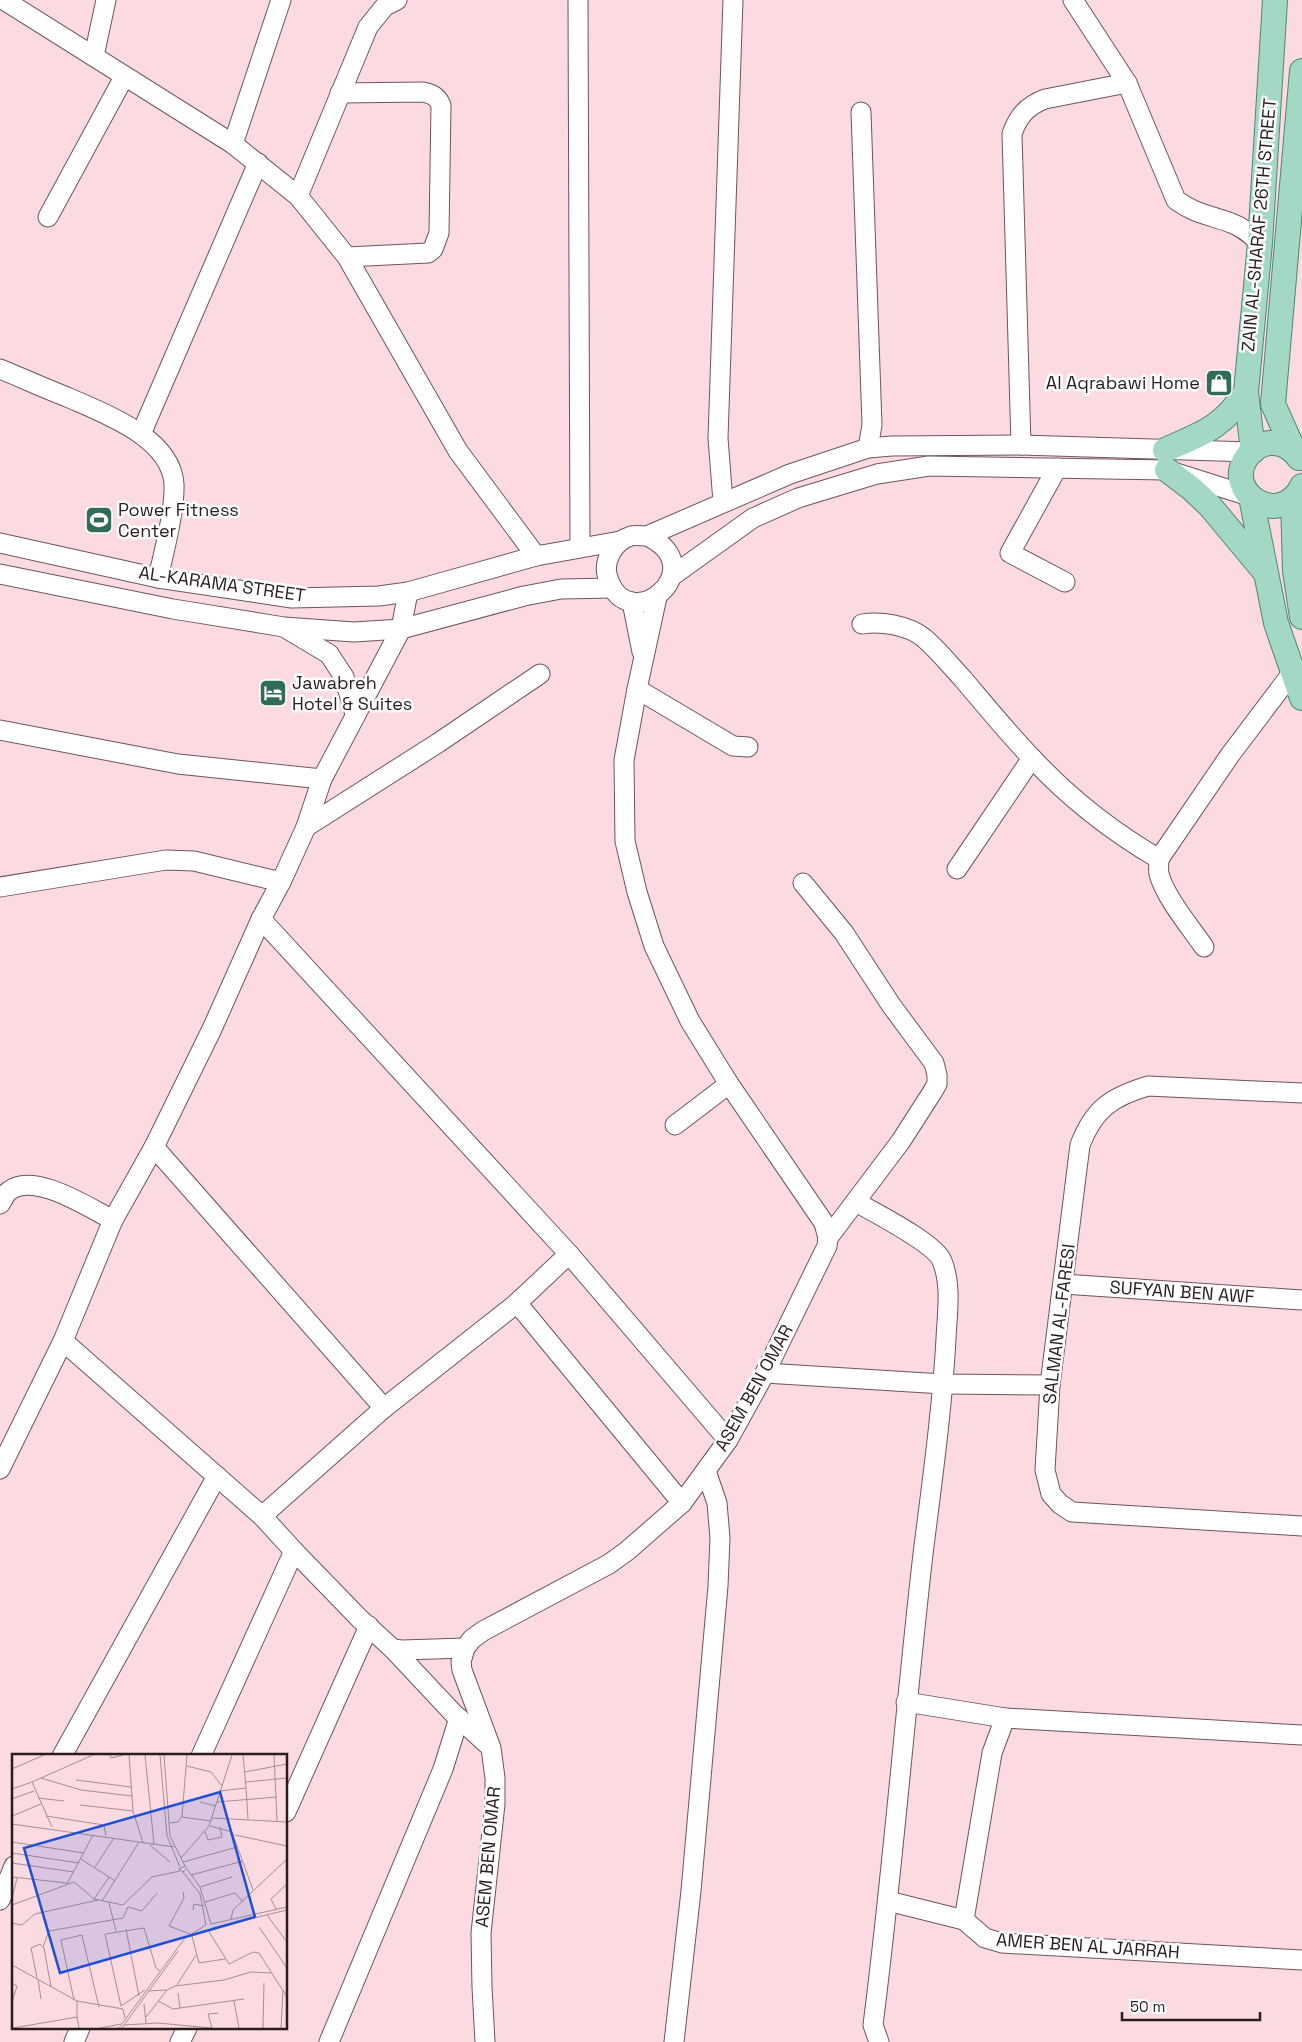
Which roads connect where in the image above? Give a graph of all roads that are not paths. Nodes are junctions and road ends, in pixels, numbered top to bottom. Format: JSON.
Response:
{"nodes":[{"id":1,"x":4,"y":0,"type":"edge"},
{"id":2,"x":106,"y":0,"type":"edge"},
{"id":3,"x":282,"y":0,"type":"edge"},
{"id":4,"x":397,"y":0,"type":"edge"},
{"id":5,"x":578,"y":0,"type":"edge"},
{"id":6,"x":733,"y":0,"type":"edge"},
{"id":7,"x":1073,"y":0,"type":"edge"},
{"id":8,"x":1275,"y":0,"type":"edge"},
{"id":9,"x":94,"y":56,"type":"junction"},
{"id":10,"x":1302,"y":71,"type":"edge"},
{"id":11,"x":124,"y":76,"type":"junction"},
{"id":12,"x":1127,"y":83,"type":"junction"},
{"id":13,"x":340,"y":93,"type":"junction"},
{"id":14,"x":861,"y":112,"type":"dead end"},
{"id":15,"x":233,"y":144,"type":"junction"},
{"id":16,"x":258,"y":163,"type":"junction"},
{"id":17,"x":298,"y":196,"type":"junction"},
{"id":18,"x":48,"y":217,"type":"dead end"},
{"id":19,"x":1260,"y":243,"type":"junction"},
{"id":20,"x":347,"y":256,"type":"junction"},
{"id":21,"x":0,"y":369,"type":"edge"},
{"id":22,"x":1246,"y":392,"type":"junction"},
{"id":23,"x":141,"y":434,"type":"junction"},
{"id":24,"x":1020,"y":445,"type":"junction"},
{"id":25,"x":868,"y":448,"type":"junction"},
{"id":26,"x":1252,"y":451,"type":"junction"},
{"id":27,"x":1298,"y":457,"type":"edge"},
{"id":28,"x":1166,"y":460,"type":"junction"},
{"id":29,"x":1056,"y":468,"type":"junction"},
{"id":30,"x":1299,"y":492,"type":"edge"},
{"id":31,"x":1250,"y":496,"type":"junction"},
{"id":32,"x":723,"y":502,"type":"junction"},
{"id":33,"x":647,"y":536,"type":"junction"},
{"id":34,"x":620,"y":541,"type":"junction"},
{"id":35,"x":0,"y":543,"type":"edge"},
{"id":36,"x":580,"y":547,"type":"junction"},
{"id":37,"x":536,"y":556,"type":"junction"},
{"id":38,"x":0,"y":574,"type":"edge"},
{"id":39,"x":1266,"y":574,"type":"junction"},
{"id":40,"x":672,"y":576,"type":"junction"},
{"id":41,"x":158,"y":578,"type":"junction"},
{"id":42,"x":1065,"y":582,"type":"dead end"},
{"id":43,"x":611,"y":588,"type":"junction"},
{"id":44,"x":408,"y":592,"type":"junction"},
{"id":45,"x":657,"y":597,"type":"junction"},
{"id":46,"x":632,"y":602,"type":"junction"},
{"id":47,"x":1302,"y":617,"type":"edge"},
{"id":48,"x":862,"y":624,"type":"dead end"},
{"id":49,"x":284,"y":627,"type":"junction"},
{"id":50,"x":401,"y":629,"type":"junction"},
{"id":51,"x":644,"y":660,"type":"junction"},
{"id":52,"x":1292,"y":673,"type":"junction"},
{"id":53,"x":540,"y":674,"type":"dead end"},
{"id":54,"x":637,"y":689,"type":"junction"},
{"id":55,"x":1302,"y":698,"type":"edge"},
{"id":56,"x":355,"y":714,"type":"junction"},
{"id":57,"x":0,"y":730,"type":"edge"},
{"id":58,"x":748,"y":747,"type":"dead end"},
{"id":59,"x":1032,"y":758,"type":"junction"},
{"id":60,"x":322,"y":779,"type":"junction"},
{"id":61,"x":306,"y":827,"type":"junction"},
{"id":62,"x":1158,"y":859,"type":"junction"},
{"id":63,"x":957,"y":869,"type":"dead end"},
{"id":64,"x":281,"y":882,"type":"junction"},
{"id":65,"x":803,"y":883,"type":"dead end"},
{"id":66,"x":0,"y":887,"type":"edge"},
{"id":67,"x":261,"y":919,"type":"junction"},
{"id":68,"x":1204,"y":947,"type":"dead end"},
{"id":69,"x":729,"y":1084,"type":"junction"},
{"id":70,"x":1302,"y":1094,"type":"edge"},
{"id":71,"x":675,"y":1125,"type":"dead end"},
{"id":72,"x":154,"y":1147,"type":"junction"},
{"id":73,"x":856,"y":1202,"type":"junction"},
{"id":74,"x":0,"y":1204,"type":"edge"},
{"id":75,"x":113,"y":1220,"type":"junction"},
{"id":76,"x":828,"y":1238,"type":"junction"},
{"id":77,"x":569,"y":1254,"type":"junction"},
{"id":78,"x":1063,"y":1284,"type":"junction"},
{"id":79,"x":1302,"y":1300,"type":"edge"},
{"id":80,"x":517,"y":1303,"type":"junction"},
{"id":81,"x":63,"y":1341,"type":"junction"},
{"id":82,"x":765,"y":1373,"type":"junction"},
{"id":83,"x":943,"y":1384,"type":"junction"},
{"id":84,"x":1050,"y":1385,"type":"junction"},
{"id":85,"x":384,"y":1408,"type":"junction"},
{"id":86,"x":728,"y":1440,"type":"junction"},
{"id":87,"x":0,"y":1468,"type":"edge"},
{"id":88,"x":706,"y":1471,"type":"junction"},
{"id":89,"x":217,"y":1476,"type":"junction"},
{"id":90,"x":682,"y":1503,"type":"junction"},
{"id":91,"x":262,"y":1516,"type":"junction"},
{"id":92,"x":1302,"y":1526,"type":"edge"},
{"id":93,"x":294,"y":1551,"type":"junction"},
{"id":94,"x":369,"y":1626,"type":"junction"},
{"id":95,"x":465,"y":1648,"type":"junction"},
{"id":96,"x":394,"y":1649,"type":"junction"},
{"id":97,"x":906,"y":1702,"type":"junction"},
{"id":98,"x":460,"y":1718,"type":"junction"},
{"id":99,"x":1005,"y":1718,"type":"junction"},
{"id":100,"x":1302,"y":1735,"type":"edge"},
{"id":101,"x":491,"y":1748,"type":"junction"},
{"id":102,"x":63,"y":1754,"type":"edge"},
{"id":103,"x":203,"y":1754,"type":"edge"},
{"id":104,"x":288,"y":1808,"type":"edge"},
{"id":105,"x":12,"y":1871,"type":"edge"},
{"id":106,"x":0,"y":1900,"type":"edge"},
{"id":107,"x":888,"y":1901,"type":"junction"},
{"id":108,"x":964,"y":1920,"type":"junction"},
{"id":109,"x":1302,"y":1960,"type":"edge"},
{"id":110,"x":79,"y":2030,"type":"edge"},
{"id":111,"x":186,"y":2030,"type":"edge"},
{"id":112,"x":74,"y":2042,"type":"edge"},
{"id":113,"x":180,"y":2042,"type":"edge"},
{"id":114,"x":329,"y":2042,"type":"edge"},
{"id":115,"x":485,"y":2042,"type":"edge"},
{"id":116,"x":674,"y":2042,"type":"edge"},
{"id":117,"x":880,"y":2042,"type":"edge"}],
"edges":[{"from":1,"to":9,"type":"street"},
{"from":2,"to":9,"type":"street"},
{"from":3,"to":15,"type":"street"},
{"from":4,"to":13,"type":"street"},
{"from":5,"to":36,"type":"street"},
{"from":6,"to":32,"type":"street"},
{"from":7,"to":12,"type":"street"},
{"from":8,"to":19,"type":"main road","name":"ZAIN AL-SHARAF 26TH STREET"},
{"from":9,"to":11,"type":"street"},
{"from":10,"to":27,"type":"main road","name":"ZAIN AL-SHARAF 26TH STREET"},
{"from":11,"to":15,"type":"street"},
{"from":11,"to":18,"type":"street"},
{"from":12,"to":19,"type":"street"},
{"from":12,"to":24,"type":"street"},
{"from":13,"to":17,"type":"street"},
{"from":13,"to":20,"type":"street"},
{"from":14,"to":25,"type":"street"},
{"from":15,"to":16,"type":"street"},
{"from":16,"to":17,"type":"street"},
{"from":16,"to":23,"type":"street"},
{"from":17,"to":20,"type":"street"},
{"from":19,"to":22,"type":"main road","name":"ZAIN AL-SHARAF 26TH STREET"},
{"from":20,"to":37,"type":"street"},
{"from":21,"to":23,"type":"street"},
{"from":22,"to":26,"type":"main road","name":"ZAIN AL-SHARAF 26TH STREET"},
{"from":22,"to":28,"type":"main road"},
{"from":23,"to":41,"type":"street"},
{"from":24,"to":25,"type":"street"},
{"from":24,"to":28,"type":"street"},
{"from":25,"to":32,"type":"street"},
{"from":26,"to":27,"type":"main road"},
{"from":26,"to":28,"type":"street"},
{"from":26,"to":31,"type":"main road"},
{"from":28,"to":29,"type":"street"},
{"from":28,"to":31,"type":"street"},
{"from":28,"to":39,"type":"main road"},
{"from":29,"to":40,"type":"street"},
{"from":29,"to":42,"type":"street"},
{"from":30,"to":31,"type":"main road"},
{"from":30,"to":47,"type":"main road"},
{"from":31,"to":39,"type":"main road"},
{"from":32,"to":33,"type":"street"},
{"from":33,"to":34,"type":"street"},
{"from":33,"to":40,"type":"street"},
{"from":34,"to":36,"type":"street","name":"AL-KARAMA STREET"},
{"from":34,"to":43,"type":"street"},
{"from":35,"to":41,"type":"street","name":"AL-KARAMA STREET"},
{"from":36,"to":37,"type":"street","name":"AL-KARAMA STREET"},
{"from":37,"to":44,"type":"street","name":"AL-KARAMA STREET"},
{"from":38,"to":49,"type":"street","name":"AL-KARAMA STREET"},
{"from":39,"to":52,"type":"main road"},
{"from":40,"to":45,"type":"street"},
{"from":41,"to":44,"type":"street","name":"AL-KARAMA STREET"},
{"from":43,"to":46,"type":"street"},
{"from":43,"to":50,"type":"street","name":"AL-KARAMA STREET"},
{"from":44,"to":50,"type":"street"},
{"from":45,"to":46,"type":"street"},
{"from":45,"to":51,"type":"street"},
{"from":46,"to":51,"type":"street"},
{"from":48,"to":59,"type":"street"},
{"from":49,"to":50,"type":"street","name":"AL-KARAMA STREET"},
{"from":49,"to":56,"type":"street"},
{"from":50,"to":56,"type":"street"},
{"from":51,"to":54,"type":"street"},
{"from":52,"to":55,"type":"main road"},
{"from":52,"to":62,"type":"street"},
{"from":53,"to":61,"type":"street"},
{"from":54,"to":58,"type":"street"},
{"from":54,"to":69,"type":"street"},
{"from":56,"to":60,"type":"street"},
{"from":57,"to":60,"type":"street"},
{"from":59,"to":62,"type":"street"},
{"from":59,"to":63,"type":"street"},
{"from":60,"to":61,"type":"street"},
{"from":61,"to":64,"type":"street"},
{"from":62,"to":68,"type":"street"},
{"from":64,"to":66,"type":"street"},
{"from":64,"to":67,"type":"street"},
{"from":65,"to":73,"type":"street"},
{"from":67,"to":72,"type":"street"},
{"from":67,"to":77,"type":"street"},
{"from":69,"to":71,"type":"street"},
{"from":69,"to":76,"type":"street"},
{"from":70,"to":78,"type":"street","name":"SALMAN AL-FARESI"},
{"from":72,"to":75,"type":"street"},
{"from":72,"to":85,"type":"street"},
{"from":73,"to":76,"type":"street"},
{"from":73,"to":83,"type":"street"},
{"from":74,"to":75,"type":"street"},
{"from":75,"to":81,"type":"street"},
{"from":76,"to":82,"type":"street","name":"ASEM BEN OMAR"},
{"from":77,"to":80,"type":"street"},
{"from":77,"to":86,"type":"street"},
{"from":78,"to":79,"type":"street","name":"SUFYAN BEN AWF"},
{"from":78,"to":84,"type":"street","name":"SALMAN AL-FARESI"},
{"from":80,"to":85,"type":"street"},
{"from":80,"to":90,"type":"street"},
{"from":81,"to":87,"type":"street"},
{"from":81,"to":89,"type":"street"},
{"from":82,"to":83,"type":"street"},
{"from":82,"to":86,"type":"street","name":"ASEM BEN OMAR"},
{"from":83,"to":84,"type":"street"},
{"from":83,"to":97,"type":"street"},
{"from":84,"to":92,"type":"street","name":"SALMAN AL-FARESI"},
{"from":85,"to":91,"type":"street"},
{"from":86,"to":88,"type":"street","name":"ASEM BEN OMAR"},
{"from":88,"to":90,"type":"street","name":"ASEM BEN OMAR"},
{"from":88,"to":116,"type":"street"},
{"from":89,"to":91,"type":"street"},
{"from":89,"to":102,"type":"street"},
{"from":90,"to":95,"type":"street","name":"ASEM BEN OMAR"},
{"from":91,"to":93,"type":"street"},
{"from":93,"to":94,"type":"street"},
{"from":93,"to":103,"type":"street"},
{"from":94,"to":96,"type":"street"},
{"from":94,"to":104,"type":"street"},
{"from":95,"to":96,"type":"street"},
{"from":95,"to":101,"type":"street","name":"ASEM BEN OMAR"},
{"from":96,"to":98,"type":"street"},
{"from":97,"to":99,"type":"street"},
{"from":97,"to":107,"type":"street"},
{"from":98,"to":101,"type":"street"},
{"from":98,"to":114,"type":"street"},
{"from":99,"to":100,"type":"street"},
{"from":99,"to":108,"type":"street"},
{"from":101,"to":115,"type":"street","name":"ASEM BEN OMAR"},
{"from":105,"to":106,"type":"street"},
{"from":107,"to":108,"type":"street"},
{"from":107,"to":117,"type":"street"},
{"from":108,"to":109,"type":"street","name":"AMER BEN AL JARRAH"},
{"from":110,"to":112,"type":"street"},
{"from":111,"to":113,"type":"street"}]}
